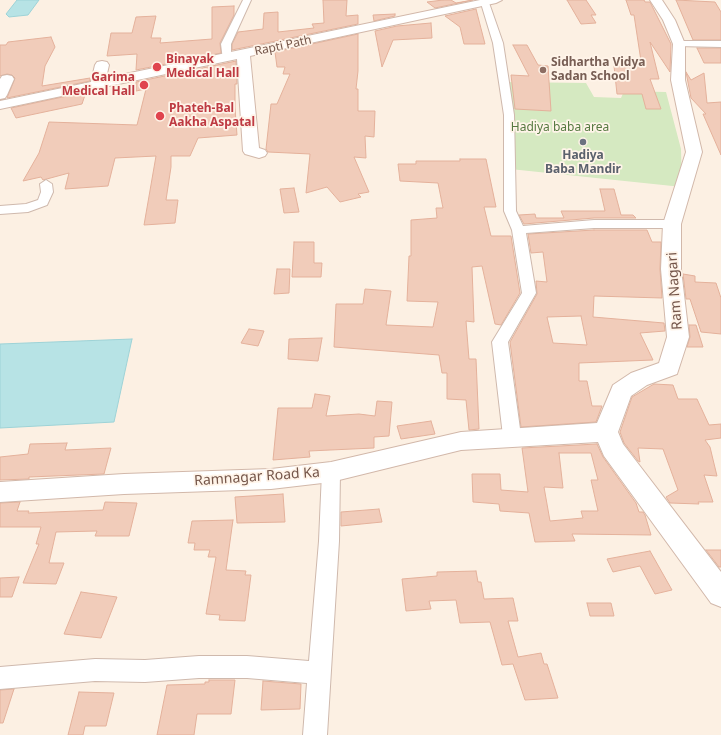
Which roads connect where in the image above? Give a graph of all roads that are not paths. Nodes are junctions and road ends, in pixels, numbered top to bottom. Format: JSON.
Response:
{"nodes":[{"id":1,"x":247,"y":0,"type":"edge"},
{"id":2,"x":656,"y":0,"type":"edge"},
{"id":3,"x":489,"y":1,"type":"edge"},
{"id":4,"x":678,"y":44,"type":"junction"},
{"id":5,"x":721,"y":44,"type":"edge"},
{"id":6,"x":243,"y":54,"type":"junction"},
{"id":7,"x":226,"y":58,"type":"junction"},
{"id":8,"x":102,"y":65,"type":"dead end"},
{"id":9,"x":7,"y":80,"type":"dead end"},
{"id":10,"x":97,"y":85,"type":"junction"},
{"id":11,"x":0,"y":95,"type":"edge"},
{"id":12,"x":0,"y":105,"type":"edge"},
{"id":13,"x":259,"y":153,"type":"dead end"},
{"id":14,"x":46,"y":184,"type":"dead end"},
{"id":15,"x":0,"y":210,"type":"edge"},
{"id":16,"x":672,"y":224,"type":"junction"},
{"id":17,"x":519,"y":230,"type":"junction"},
{"id":18,"x":606,"y":432,"type":"junction"},
{"id":19,"x":512,"y":436,"type":"junction"},
{"id":20,"x":331,"y":472,"type":"junction"},
{"id":21,"x":0,"y":492,"type":"edge"},
{"id":22,"x":721,"y":594,"type":"edge"},
{"id":23,"x":319,"y":673,"type":"junction"},
{"id":24,"x":0,"y":678,"type":"edge"},
{"id":25,"x":315,"y":735,"type":"edge"}],
"edges":[{"from":1,"to":7,"type":"street"},
{"from":2,"to":4,"type":"main road","name":"Ram Nagari"},
{"from":3,"to":6,"type":"main road","name":"Rapti Path"},
{"from":3,"to":17,"type":"street"},
{"from":4,"to":5,"type":"street"},
{"from":4,"to":16,"type":"main road","name":"Ram Nagari"},
{"from":6,"to":7,"type":"main road","name":"Rapti Path"},
{"from":6,"to":13,"type":"main road"},
{"from":7,"to":10,"type":"main road","name":"Rapti Path"},
{"from":8,"to":10,"type":"main road"},
{"from":9,"to":11,"type":"main road"},
{"from":10,"to":12,"type":"main road","name":"Rapti Path"},
{"from":14,"to":15,"type":"street"},
{"from":16,"to":17,"type":"street"},
{"from":16,"to":18,"type":"main road","name":"Ram Nagari"},
{"from":17,"to":19,"type":"street"},
{"from":18,"to":19,"type":"main road","name":"Ramnagar Road Ka"},
{"from":18,"to":22,"type":"main road"},
{"from":19,"to":20,"type":"main road","name":"Ramnagar Road Ka"},
{"from":20,"to":21,"type":"main road","name":"Ramnagar Road Ka"},
{"from":20,"to":23,"type":"street"},
{"from":23,"to":24,"type":"street"},
{"from":23,"to":25,"type":"street"}]}
